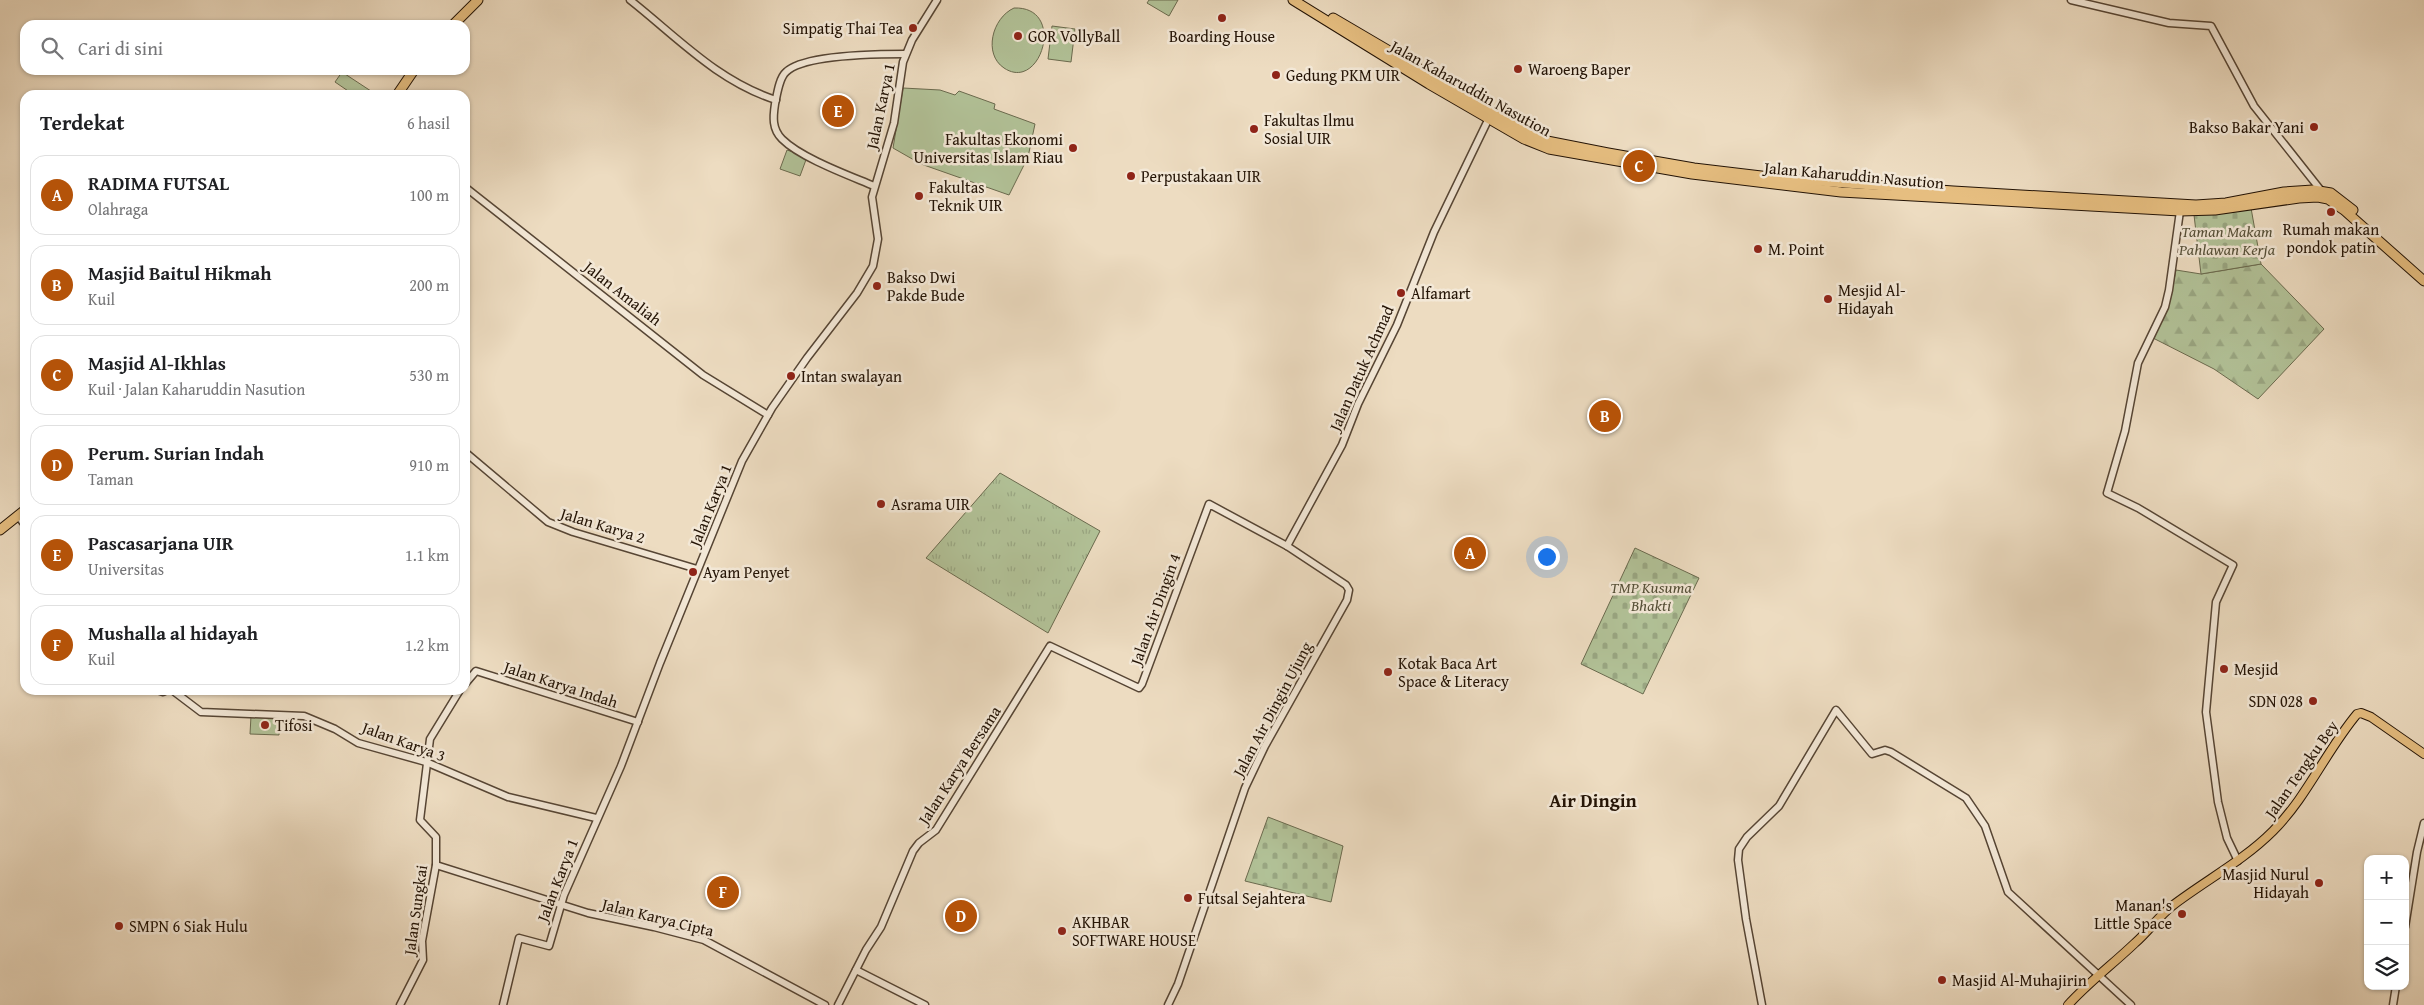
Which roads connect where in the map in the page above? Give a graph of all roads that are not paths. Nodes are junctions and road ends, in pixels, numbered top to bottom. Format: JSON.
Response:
{"nodes":[{"id":1,"x":478,"y":0,"type":"edge"},
{"id":2,"x":630,"y":0,"type":"edge"},
{"id":3,"x":937,"y":0,"type":"edge"},
{"id":4,"x":1293,"y":0,"type":"edge"},
{"id":5,"x":1303,"y":0,"type":"edge"},
{"id":6,"x":2071,"y":0,"type":"edge"},
{"id":7,"x":458,"y":20,"type":"edge"},
{"id":8,"x":905,"y":54,"type":"junction"},
{"id":9,"x":411,"y":75,"type":"edge"},
{"id":10,"x":1431,"y":81,"type":"junction"},
{"id":11,"x":400,"y":90,"type":"edge"},
{"id":12,"x":776,"y":100,"type":"junction"},
{"id":13,"x":1489,"y":118,"type":"junction"},
{"id":14,"x":1735,"y":176,"type":"junction"},
{"id":15,"x":874,"y":186,"type":"junction"},
{"id":16,"x":470,"y":191,"type":"edge"},
{"id":17,"x":2323,"y":194,"type":"junction"},
{"id":18,"x":2117,"y":204,"type":"junction"},
{"id":19,"x":2180,"y":211,"type":"junction"},
{"id":20,"x":2424,"y":273,"type":"edge"},
{"id":21,"x":2424,"y":281,"type":"edge"},
{"id":22,"x":768,"y":415,"type":"junction"},
{"id":23,"x":470,"y":456,"type":"edge"},
{"id":24,"x":20,"y":515,"type":"edge"},
{"id":25,"x":0,"y":530,"type":"edge"},
{"id":26,"x":1287,"y":546,"type":"junction"},
{"id":27,"x":698,"y":569,"type":"junction"},
{"id":28,"x":1050,"y":646,"type":"joint"},
{"id":29,"x":470,"y":678,"type":"edge"},
{"id":30,"x":178,"y":695,"type":"edge"},
{"id":31,"x":457,"y":695,"type":"edge"},
{"id":32,"x":638,"y":722,"type":"junction"},
{"id":33,"x":2424,"y":754,"type":"edge"},
{"id":34,"x":426,"y":762,"type":"junction"},
{"id":35,"x":596,"y":818,"type":"junction"},
{"id":36,"x":2424,"y":823,"type":"edge"},
{"id":37,"x":2238,"y":861,"type":"junction"},
{"id":38,"x":436,"y":865,"type":"junction"},
{"id":39,"x":2409,"y":902,"type":"edge"},
{"id":40,"x":560,"y":905,"type":"junction"},
{"id":41,"x":856,"y":970,"type":"junction"},
{"id":42,"x":2098,"y":974,"type":"junction"},
{"id":43,"x":2395,"y":990,"type":"edge"},
{"id":44,"x":400,"y":1005,"type":"edge"},
{"id":45,"x":503,"y":1005,"type":"edge"},
{"id":46,"x":825,"y":1005,"type":"edge"},
{"id":47,"x":838,"y":1005,"type":"edge"},
{"id":48,"x":925,"y":1005,"type":"edge"},
{"id":49,"x":1168,"y":1005,"type":"edge"},
{"id":50,"x":1762,"y":1005,"type":"edge"},
{"id":51,"x":2068,"y":1005,"type":"edge"},
{"id":52,"x":2131,"y":1005,"type":"edge"},
{"id":53,"x":2393,"y":1005,"type":"edge"}],
"edges":[{"from":1,"to":7,"type":"highway"},
{"from":2,"to":12,"type":"street"},
{"from":3,"to":8,"type":"street","name":"Jalan Karya 1"},
{"from":4,"to":10,"type":"highway","name":"Jalan Kaharuddin Nasution"},
{"from":5,"to":10,"type":"highway","name":"Jalan Kaharuddin Nasution"},
{"from":6,"to":17,"type":"street"},
{"from":8,"to":12,"type":"street"},
{"from":8,"to":15,"type":"street","name":"Jalan Karya 1"},
{"from":9,"to":11,"type":"highway"},
{"from":10,"to":13,"type":"highway","name":"Jalan Kaharuddin Nasution"},
{"from":10,"to":14,"type":"highway","name":"Jalan Kaharuddin Nasution"},
{"from":12,"to":15,"type":"street"},
{"from":13,"to":14,"type":"highway","name":"Jalan Kaharuddin Nasution"},
{"from":13,"to":26,"type":"street","name":"Jalan Datuk Achmad"},
{"from":14,"to":18,"type":"highway","name":"Jalan Kaharuddin Nasution"},
{"from":15,"to":22,"type":"street","name":"Jalan Karya 1"},
{"from":16,"to":22,"type":"street","name":"Jalan Amaliah"},
{"from":17,"to":18,"type":"highway","name":"Jalan Kaharuddin Nasution"},
{"from":17,"to":19,"type":"highway","name":"Jalan Kaharuddin Nasution"},
{"from":17,"to":20,"type":"highway"},
{"from":17,"to":21,"type":"highway","name":"Jalan Kaharuddin Nasution"},
{"from":18,"to":19,"type":"highway","name":"Jalan Kaharuddin Nasution"},
{"from":19,"to":37,"type":"street"},
{"from":22,"to":27,"type":"street","name":"Jalan Karya 1"},
{"from":23,"to":27,"type":"street","name":"Jalan Karya 2"},
{"from":24,"to":25,"type":"highway"},
{"from":26,"to":28,"type":"street","name":"Jalan Air Dingin 4"},
{"from":26,"to":49,"type":"street","name":"Jalan Air Dingin Ujung"},
{"from":27,"to":32,"type":"street","name":"Jalan Karya 1"},
{"from":28,"to":41,"type":"street","name":"Jalan Karya Bersama"},
{"from":29,"to":32,"type":"street","name":"Jalan Karya Indah"},
{"from":30,"to":34,"type":"street","name":"Jalan Karya 3"},
{"from":31,"to":34,"type":"street"},
{"from":32,"to":35,"type":"street","name":"Jalan Karya 1"},
{"from":33,"to":37,"type":"main road","name":"Jalan Tengku Bey"},
{"from":34,"to":35,"type":"street","name":"Jalan Karya 3"},
{"from":34,"to":38,"type":"street","name":"Jalan Sungkai"},
{"from":35,"to":40,"type":"street","name":"Jalan Karya 1"},
{"from":36,"to":39,"type":"street"},
{"from":37,"to":42,"type":"main road","name":"Jalan Tengku Bey"},
{"from":38,"to":40,"type":"street","name":"Jalan Karya Cipta"},
{"from":38,"to":44,"type":"street","name":"Jalan Sungkai"},
{"from":40,"to":45,"type":"street","name":"Jalan Karya 1"},
{"from":40,"to":46,"type":"street","name":"Jalan Karya Cipta"},
{"from":41,"to":47,"type":"street","name":"Jalan Karya Bersama"},
{"from":41,"to":48,"type":"street"},
{"from":42,"to":50,"type":"street"},
{"from":42,"to":51,"type":"main road","name":"Jalan Tengku Bey"},
{"from":42,"to":52,"type":"street"},
{"from":43,"to":53,"type":"street"}]}
